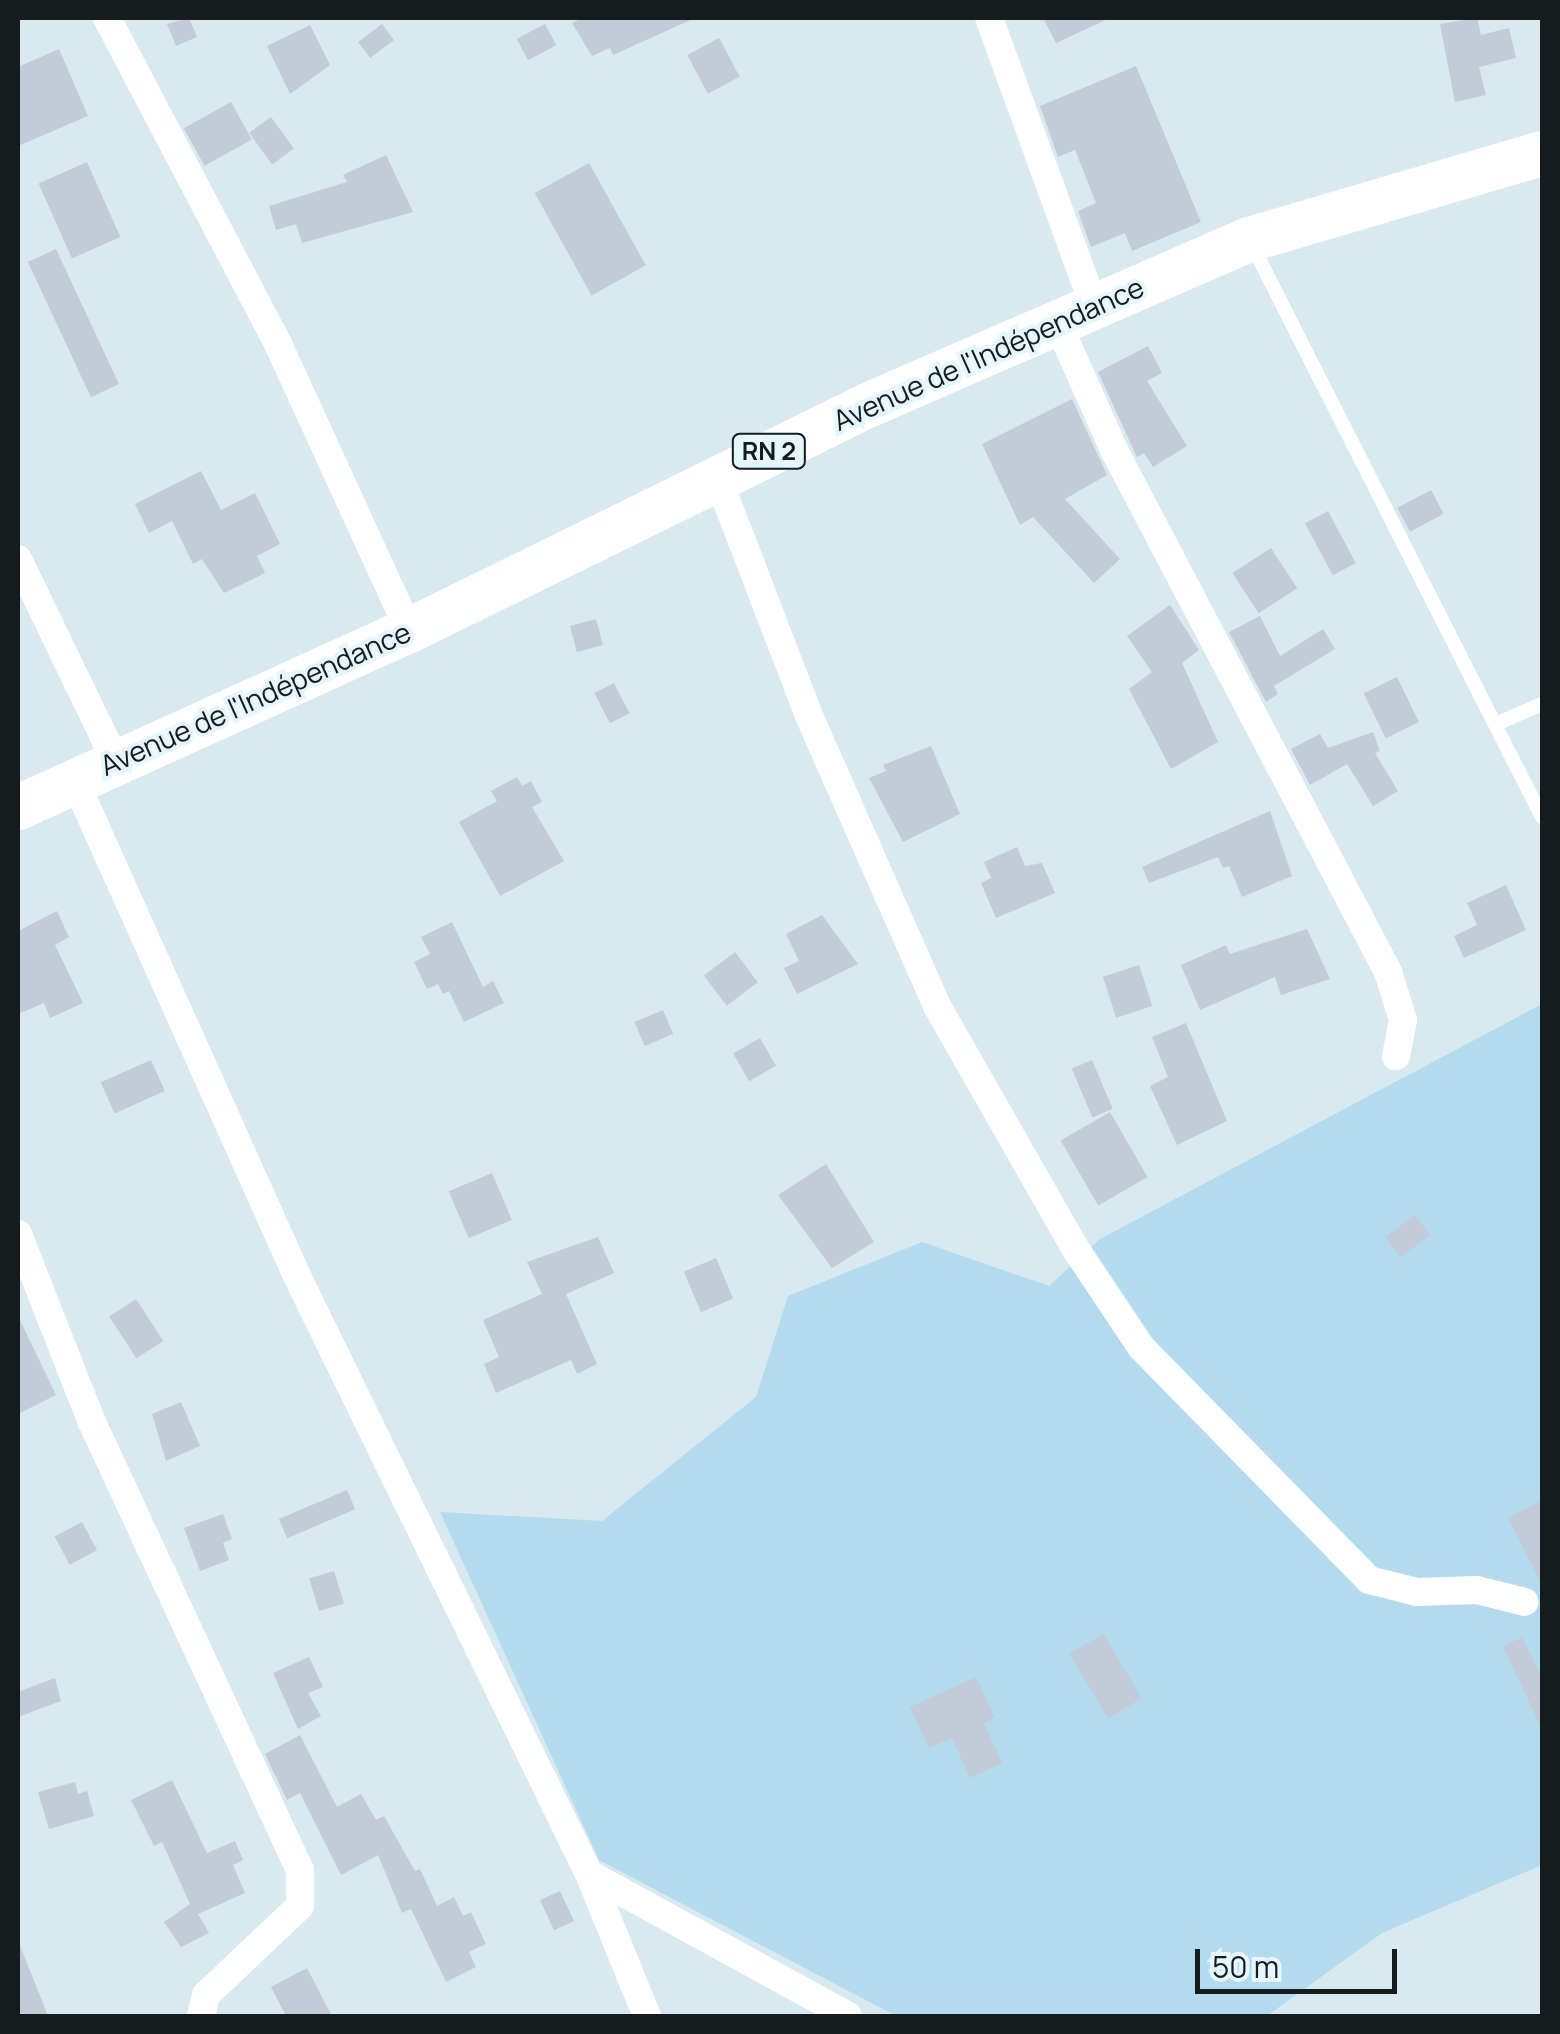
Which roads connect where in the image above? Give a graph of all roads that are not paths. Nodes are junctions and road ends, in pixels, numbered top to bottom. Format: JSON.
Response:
{"nodes":[{"id":1,"x":107,"y":18,"type":"edge"},
{"id":2,"x":989,"y":18,"type":"edge"},
{"id":3,"x":1542,"y":153,"type":"edge"},
{"id":4,"x":1250,"y":240,"type":"junction"},
{"id":5,"x":1076,"y":315,"type":"junction"},
{"id":6,"x":717,"y":476,"type":"junction"},
{"id":7,"x":18,"y":559,"type":"edge"},
{"id":8,"x":409,"y":630,"type":"junction"},
{"id":9,"x":1542,"y":704,"type":"edge"},
{"id":10,"x":1498,"y":723,"type":"junction"},
{"id":11,"x":115,"y":760,"type":"junction"},
{"id":12,"x":74,"y":779,"type":"junction"},
{"id":13,"x":18,"y":806,"type":"edge"},
{"id":14,"x":1542,"y":816,"type":"edge"},
{"id":15,"x":1396,"y":1056,"type":"dead end"},
{"id":16,"x":18,"y":1234,"type":"edge"},
{"id":17,"x":1526,"y":1602,"type":"dead end"},
{"id":18,"x":589,"y":1874,"type":"junction"},
{"id":19,"x":201,"y":2016,"type":"edge"},
{"id":20,"x":647,"y":2016,"type":"edge"},
{"id":21,"x":848,"y":2016,"type":"edge"}],
"edges":[{"from":1,"to":8,"type":"street"},
{"from":2,"to":5,"type":"street"},
{"from":3,"to":4,"type":"main road","name":"Avenue de l'Indépendance","number":"RN 2"},
{"from":4,"to":5,"type":"main road","name":"Avenue de l'Indépendance","number":"RN 2"},
{"from":4,"to":10,"type":"lane"},
{"from":5,"to":6,"type":"main road","name":"Avenue de l'Indépendance","number":"RN 2"},
{"from":5,"to":15,"type":"street"},
{"from":6,"to":8,"type":"main road","name":"Avenue de l'Indépendance","number":"RN 2"},
{"from":6,"to":17,"type":"street"},
{"from":7,"to":11,"type":"street"},
{"from":8,"to":11,"type":"main road","name":"Avenue de l'Indépendance","number":"RN 2"},
{"from":9,"to":10,"type":"lane"},
{"from":10,"to":14,"type":"lane"},
{"from":11,"to":12,"type":"main road","name":"Avenue de l'Indépendance","number":"RN 2"},
{"from":12,"to":13,"type":"main road","name":"Avenue de l'Indépendance","number":"RN 2"},
{"from":12,"to":18,"type":"street"},
{"from":16,"to":19,"type":"street"},
{"from":18,"to":20,"type":"street"},
{"from":18,"to":21,"type":"street"}]}
